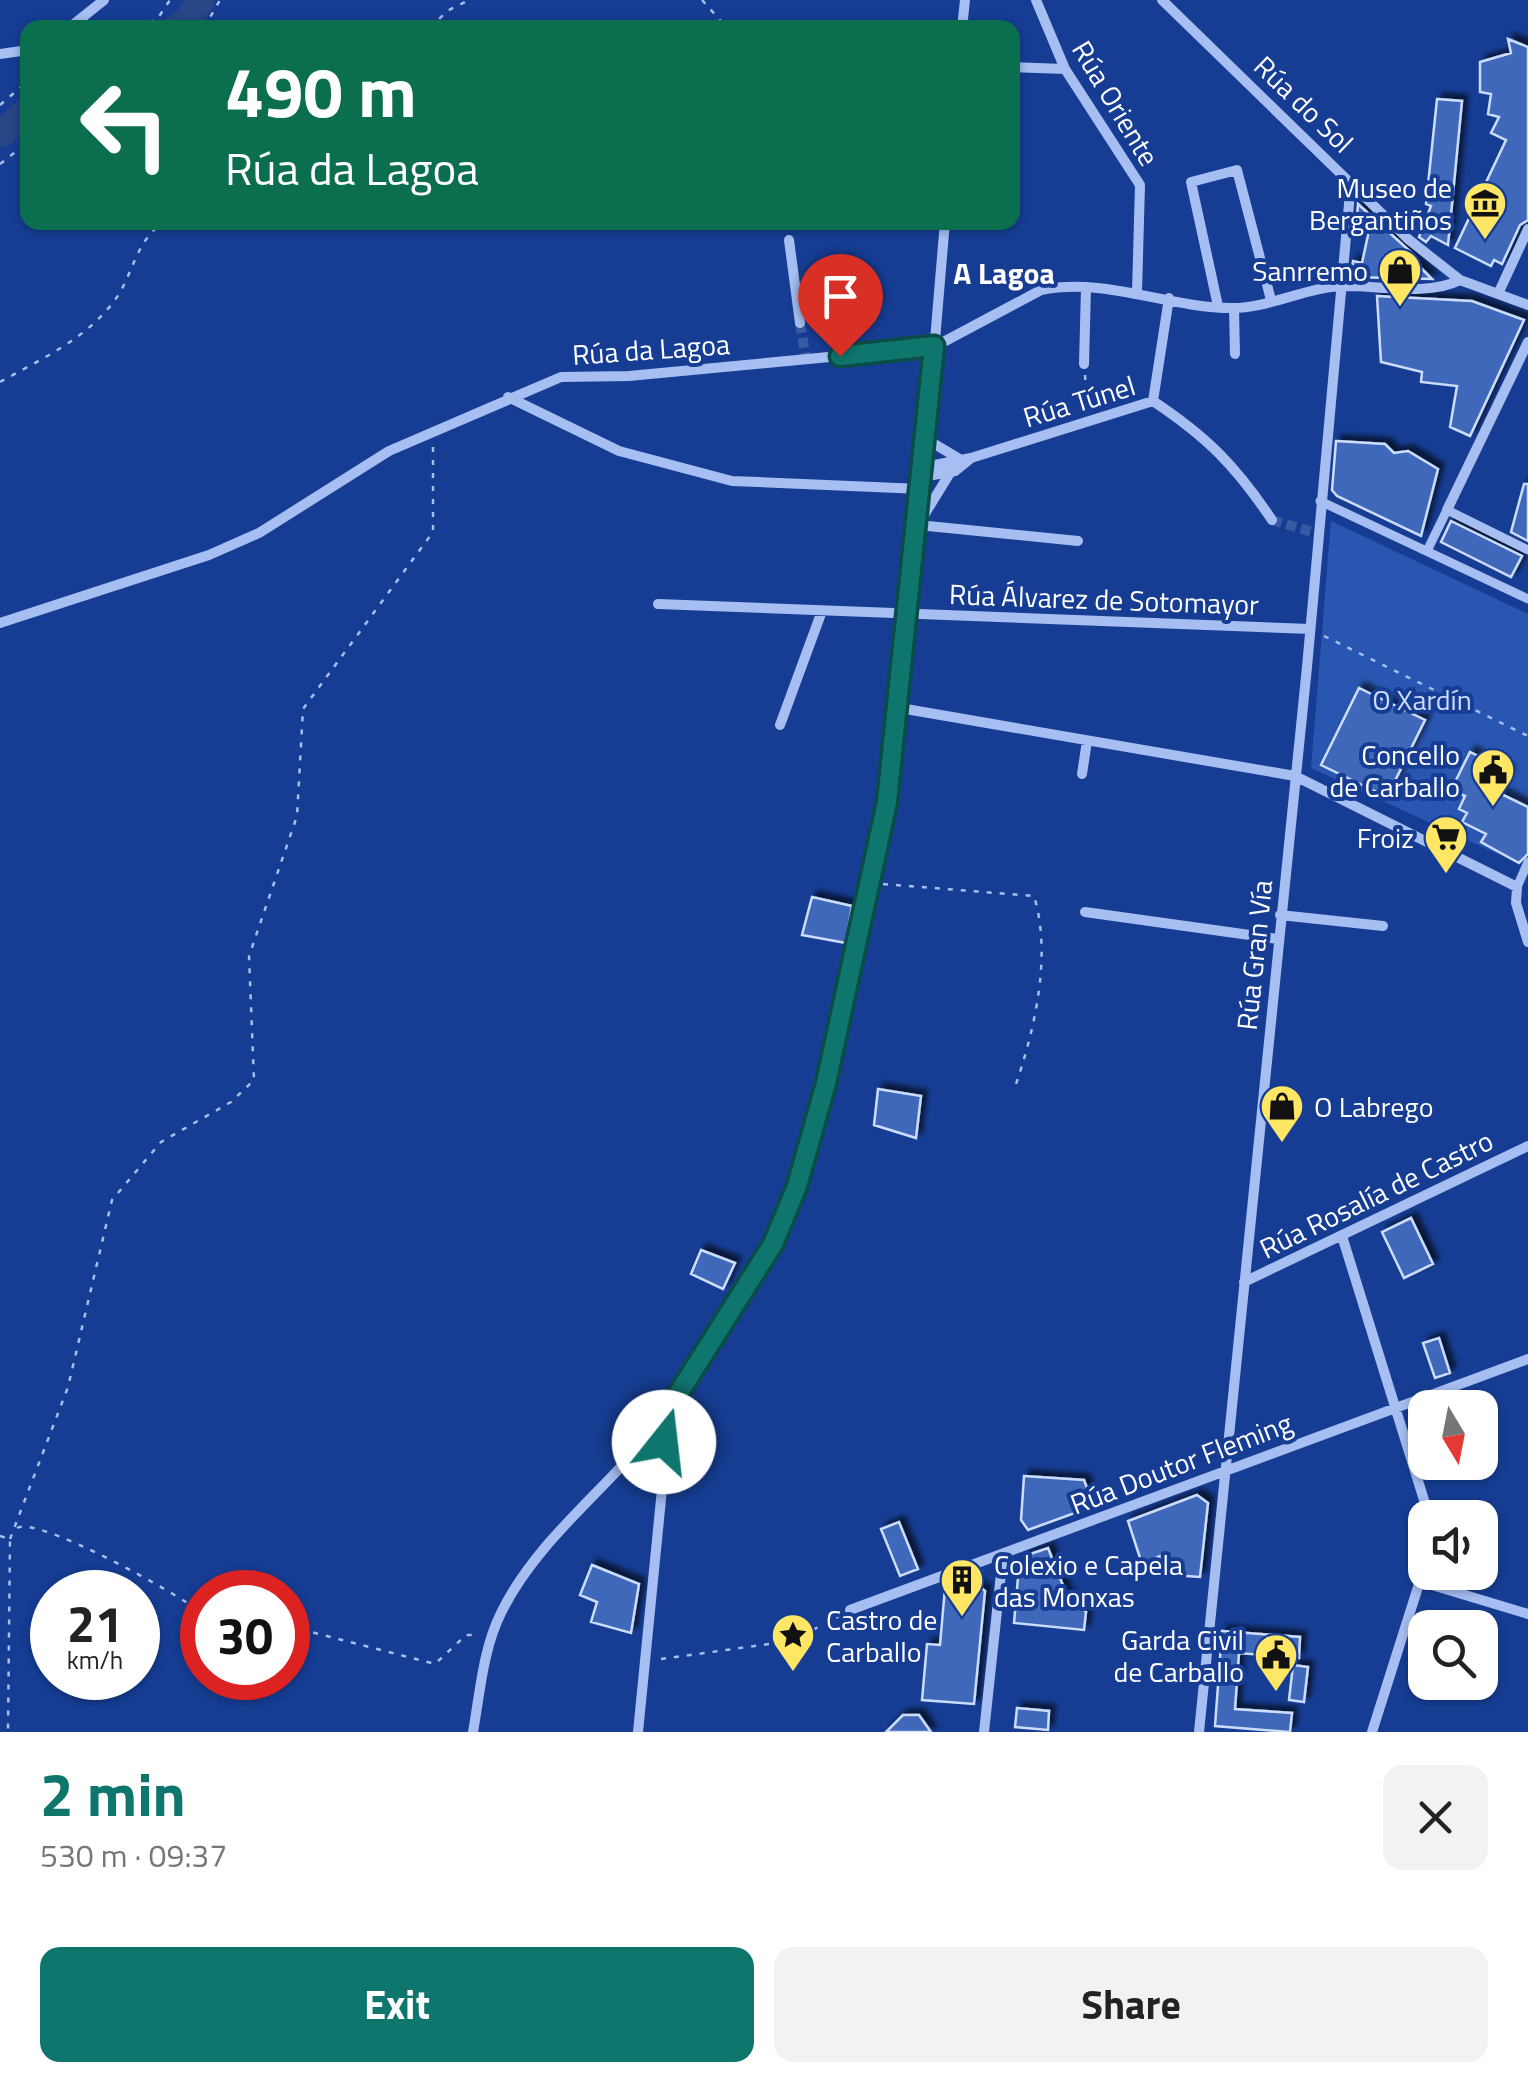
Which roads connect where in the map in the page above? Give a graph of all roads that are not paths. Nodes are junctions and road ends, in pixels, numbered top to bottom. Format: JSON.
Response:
{"nodes":[{"id":1,"x":104,"y":0,"type":"edge"},
{"id":2,"x":1036,"y":0,"type":"edge"},
{"id":3,"x":1162,"y":0,"type":"edge"},
{"id":4,"x":80,"y":20,"type":"edge"},
{"id":5,"x":1020,"y":67,"type":"edge"},
{"id":6,"x":1064,"y":69,"type":"junction"},
{"id":7,"x":1351,"y":182,"type":"junction"},
{"id":8,"x":1528,"y":228,"type":"edge"},
{"id":9,"x":944,"y":230,"type":"edge"},
{"id":10,"x":788,"y":240,"type":"dead end"},
{"id":11,"x":1460,"y":280,"type":"junction"},
{"id":12,"x":1339,"y":286,"type":"junction"},
{"id":13,"x":1086,"y":288,"type":"junction"},
{"id":14,"x":1136,"y":292,"type":"junction"},
{"id":15,"x":1498,"y":294,"type":"junction"},
{"id":16,"x":1169,"y":298,"type":"junction"},
{"id":17,"x":1271,"y":300,"type":"junction"},
{"id":18,"x":1528,"y":305,"type":"edge"},
{"id":19,"x":1218,"y":306,"type":"junction"},
{"id":20,"x":1234,"y":308,"type":"junction"},
{"id":21,"x":800,"y":323,"type":"tunnel mouth"},
{"id":22,"x":1528,"y":342,"type":"edge"},
{"id":23,"x":934,"y":346,"type":"junction"},
{"id":24,"x":1236,"y":354,"type":"dead end"},
{"id":25,"x":1084,"y":364,"type":"road end"},
{"id":26,"x":508,"y":397,"type":"junction"},
{"id":27,"x":1152,"y":401,"type":"junction"},
{"id":28,"x":926,"y":438,"type":"junction"},
{"id":29,"x":965,"y":458,"type":"junction"},
{"id":30,"x":950,"y":473,"type":"junction"},
{"id":31,"x":922,"y":478,"type":"junction"},
{"id":32,"x":1320,"y":500,"type":"junction"},
{"id":33,"x":928,"y":508,"type":"junction"},
{"id":34,"x":1448,"y":510,"type":"junction"},
{"id":35,"x":1272,"y":520,"type":"tunnel mouth"},
{"id":36,"x":918,"y":526,"type":"junction"},
{"id":37,"x":938,"y":527,"type":"junction"},
{"id":38,"x":1078,"y":541,"type":"dead end"},
{"id":39,"x":1528,"y":550,"type":"edge"},
{"id":40,"x":1427,"y":551,"type":"junction"},
{"id":41,"x":1528,"y":599,"type":"edge"},
{"id":42,"x":658,"y":604,"type":"dead end"},
{"id":43,"x":822,"y":611,"type":"junction"},
{"id":44,"x":910,"y":614,"type":"junction"},
{"id":45,"x":0,"y":622,"type":"edge"},
{"id":46,"x":1310,"y":629,"type":"junction"},
{"id":47,"x":900,"y":708,"type":"junction"},
{"id":48,"x":780,"y":725,"type":"dead end"},
{"id":49,"x":1087,"y":741,"type":"junction"},
{"id":50,"x":1082,"y":774,"type":"dead end"},
{"id":51,"x":1295,"y":776,"type":"junction"},
{"id":52,"x":1528,"y":862,"type":"edge"},
{"id":53,"x":1517,"y":887,"type":"junction"},
{"id":54,"x":1085,"y":912,"type":"dead end"},
{"id":55,"x":1280,"y":914,"type":"junction"},
{"id":56,"x":1383,"y":926,"type":"dead end"},
{"id":57,"x":1278,"y":939,"type":"junction"},
{"id":58,"x":1528,"y":942,"type":"edge"},
{"id":59,"x":1528,"y":1146,"type":"edge"},
{"id":60,"x":1342,"y":1236,"type":"junction"},
{"id":61,"x":1244,"y":1282,"type":"junction"},
{"id":62,"x":1528,"y":1359,"type":"edge"},
{"id":63,"x":1395,"y":1407,"type":"junction"},
{"id":64,"x":661,"y":1421,"type":"junction"},
{"id":65,"x":1224,"y":1468,"type":"junction"},
{"id":66,"x":1421,"y":1500,"type":"edge"},
{"id":67,"x":1002,"y":1555,"type":"junction"},
{"id":68,"x":1419,"y":1590,"type":"edge"},
{"id":69,"x":1448,"y":1590,"type":"edge"},
{"id":70,"x":850,"y":1610,"type":"road end"},
{"id":71,"x":1528,"y":1614,"type":"edge"},
{"id":72,"x":473,"y":1732,"type":"edge"},
{"id":73,"x":638,"y":1732,"type":"edge"},
{"id":74,"x":984,"y":1732,"type":"edge"},
{"id":75,"x":1199,"y":1732,"type":"edge"},
{"id":76,"x":1372,"y":1732,"type":"edge"}],
"edges":[{"from":1,"to":4,"type":"street"},
{"from":2,"to":6,"type":"street","name":"Rúa Oriente"},
{"from":3,"to":7,"type":"street","name":"Rúa do Sol"},
{"from":5,"to":6,"type":"street"},
{"from":6,"to":14,"type":"street","name":"Rúa Oriente"},
{"from":7,"to":11,"type":"street","name":"Rúa do Sol"},
{"from":7,"to":12,"type":"street","name":"Rúa Gran Vía"},
{"from":8,"to":15,"type":"street"},
{"from":9,"to":23,"type":"street"},
{"from":10,"to":21,"type":"street"},
{"from":11,"to":12,"type":"street","name":"Rúa da Lagoa"},
{"from":11,"to":15,"type":"street"},
{"from":12,"to":17,"type":"street","name":"Rúa da Lagoa"},
{"from":12,"to":32,"type":"street","name":"Rúa Gran Vía"},
{"from":13,"to":14,"type":"street","name":"Rúa da Lagoa"},
{"from":13,"to":23,"type":"street","name":"Rúa da Lagoa"},
{"from":13,"to":25,"type":"street"},
{"from":14,"to":16,"type":"street","name":"Rúa da Lagoa"},
{"from":15,"to":18,"type":"street"},
{"from":16,"to":19,"type":"street","name":"Rúa da Lagoa"},
{"from":16,"to":27,"type":"street"},
{"from":17,"to":19,"type":"street"},
{"from":17,"to":20,"type":"street","name":"Rúa da Lagoa"},
{"from":19,"to":20,"type":"street","name":"Rúa da Lagoa"},
{"from":20,"to":24,"type":"street"},
{"from":22,"to":34,"type":"street"},
{"from":23,"to":26,"type":"street","name":"Rúa da Lagoa"},
{"from":23,"to":28,"type":"street"},
{"from":26,"to":31,"type":"street"},
{"from":26,"to":45,"type":"street","name":"Rúa da Lagoa"},
{"from":27,"to":29,"type":"street","name":"Rúa Túnel"},
{"from":27,"to":35,"type":"street","name":"Rúa Túnel"},
{"from":28,"to":29,"type":"street"},
{"from":28,"to":31,"type":"street"},
{"from":29,"to":30,"type":"street","name":"Rúa Túnel"},
{"from":29,"to":31,"type":"street","name":"Rúa Túnel"},
{"from":30,"to":31,"type":"street","name":"Rúa Túnel"},
{"from":30,"to":33,"type":"street"},
{"from":31,"to":36,"type":"street"},
{"from":32,"to":40,"type":"street"},
{"from":32,"to":46,"type":"street","name":"Rúa Gran Vía"},
{"from":33,"to":36,"type":"street"},
{"from":33,"to":37,"type":"street"},
{"from":34,"to":39,"type":"street"},
{"from":34,"to":40,"type":"street"},
{"from":36,"to":37,"type":"street"},
{"from":36,"to":44,"type":"street"},
{"from":37,"to":38,"type":"street"},
{"from":40,"to":41,"type":"street"},
{"from":42,"to":43,"type":"street","name":"Rúa Álvarez de Sotomayor"},
{"from":43,"to":44,"type":"street","name":"Rúa Álvarez de Sotomayor"},
{"from":43,"to":48,"type":"street"},
{"from":44,"to":46,"type":"street","name":"Rúa Álvarez de Sotomayor"},
{"from":44,"to":47,"type":"street"},
{"from":46,"to":51,"type":"street","name":"Rúa Gran Vía"},
{"from":47,"to":49,"type":"street"},
{"from":47,"to":64,"type":"street"},
{"from":49,"to":50,"type":"street"},
{"from":49,"to":51,"type":"street"},
{"from":51,"to":53,"type":"street"},
{"from":51,"to":55,"type":"street","name":"Rúa Gran Vía"},
{"from":52,"to":53,"type":"street"},
{"from":53,"to":58,"type":"street"},
{"from":54,"to":57,"type":"street"},
{"from":55,"to":56,"type":"street"},
{"from":55,"to":57,"type":"street","name":"Rúa Gran Vía"},
{"from":57,"to":61,"type":"street","name":"Rúa Gran Vía"},
{"from":59,"to":60,"type":"street","name":"Rúa Rosalía de Castro"},
{"from":60,"to":61,"type":"street","name":"Rúa Rosalía de Castro"},
{"from":60,"to":63,"type":"street"},
{"from":61,"to":65,"type":"street","name":"Rúa Gran Vía"},
{"from":62,"to":63,"type":"street","name":"Rúa Doutor Fleming"},
{"from":63,"to":65,"type":"street","name":"Rúa Doutor Fleming"},
{"from":63,"to":66,"type":"street"},
{"from":64,"to":72,"type":"street"},
{"from":64,"to":73,"type":"street"},
{"from":65,"to":67,"type":"street","name":"Rúa Doutor Fleming"},
{"from":65,"to":75,"type":"street","name":"Rúa Gran Vía"},
{"from":67,"to":70,"type":"street","name":"Rúa Doutor Fleming"},
{"from":67,"to":74,"type":"street"},
{"from":68,"to":76,"type":"street"},
{"from":69,"to":71,"type":"street"}]}
